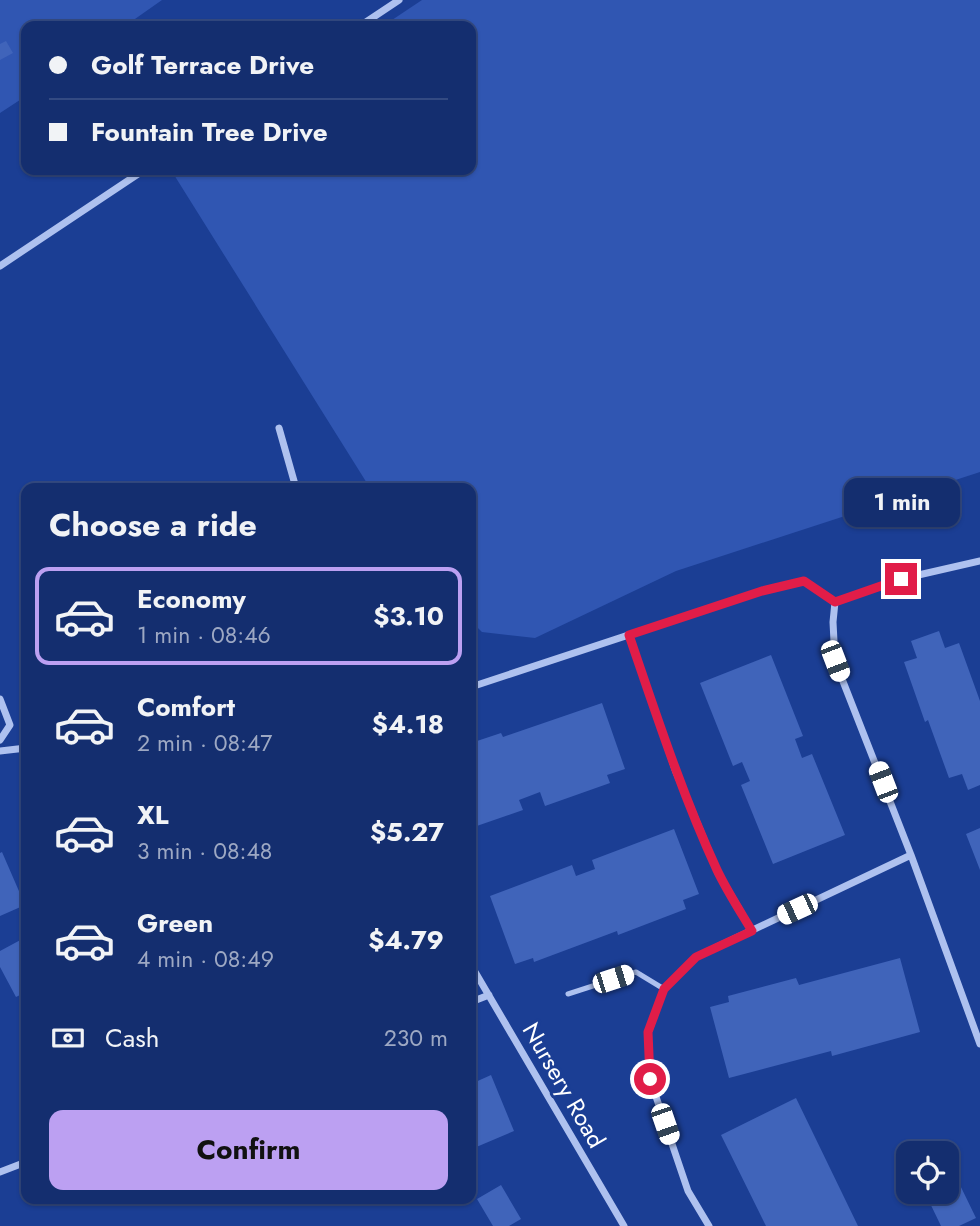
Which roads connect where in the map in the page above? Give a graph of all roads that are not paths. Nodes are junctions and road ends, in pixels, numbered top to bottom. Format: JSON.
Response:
{"nodes":[{"id":1,"x":399,"y":0,"type":"edge"},
{"id":2,"x":367,"y":21,"type":"edge"},
{"id":3,"x":136,"y":175,"type":"edge"},
{"id":4,"x":0,"y":266,"type":"edge"},
{"id":5,"x":279,"y":428,"type":"dead end"},
{"id":6,"x":295,"y":483,"type":"edge"},
{"id":7,"x":980,"y":561,"type":"edge"},
{"id":8,"x":835,"y":602,"type":"junction"},
{"id":9,"x":629,"y":635,"type":"junction"},
{"id":10,"x":476,"y":685,"type":"edge"},
{"id":11,"x":0,"y":699,"type":"edge"},
{"id":12,"x":0,"y":740,"type":"edge"},
{"id":13,"x":21,"y":749,"type":"edge"},
{"id":14,"x":0,"y":751,"type":"edge"},
{"id":15,"x":911,"y":855,"type":"junction"},
{"id":16,"x":752,"y":931,"type":"junction"},
{"id":17,"x":476,"y":973,"type":"edge"},
{"id":18,"x":664,"y":989,"type":"junction"},
{"id":19,"x":568,"y":994,"type":"dead end"},
{"id":20,"x":489,"y":995,"type":"junction"},
{"id":21,"x":476,"y":1000,"type":"edge"},
{"id":22,"x":980,"y":1044,"type":"edge"},
{"id":23,"x":21,"y":1164,"type":"edge"},
{"id":24,"x":0,"y":1172,"type":"edge"},
{"id":25,"x":624,"y":1226,"type":"edge"},
{"id":26,"x":709,"y":1226,"type":"edge"}],
"edges":[{"from":1,"to":2,"type":"street"},
{"from":3,"to":4,"type":"street"},
{"from":5,"to":6,"type":"street"},
{"from":7,"to":8,"type":"street"},
{"from":8,"to":9,"type":"street"},
{"from":8,"to":15,"type":"street"},
{"from":9,"to":10,"type":"street"},
{"from":9,"to":16,"type":"street"},
{"from":11,"to":12,"type":"street"},
{"from":13,"to":14,"type":"street"},
{"from":15,"to":16,"type":"street"},
{"from":15,"to":22,"type":"street"},
{"from":16,"to":18,"type":"street"},
{"from":17,"to":20,"type":"street","name":"Nursery Road"},
{"from":18,"to":19,"type":"lane"},
{"from":18,"to":26,"type":"street"},
{"from":20,"to":21,"type":"street"},
{"from":20,"to":25,"type":"street","name":"Nursery Road"},
{"from":23,"to":24,"type":"street"}]}
